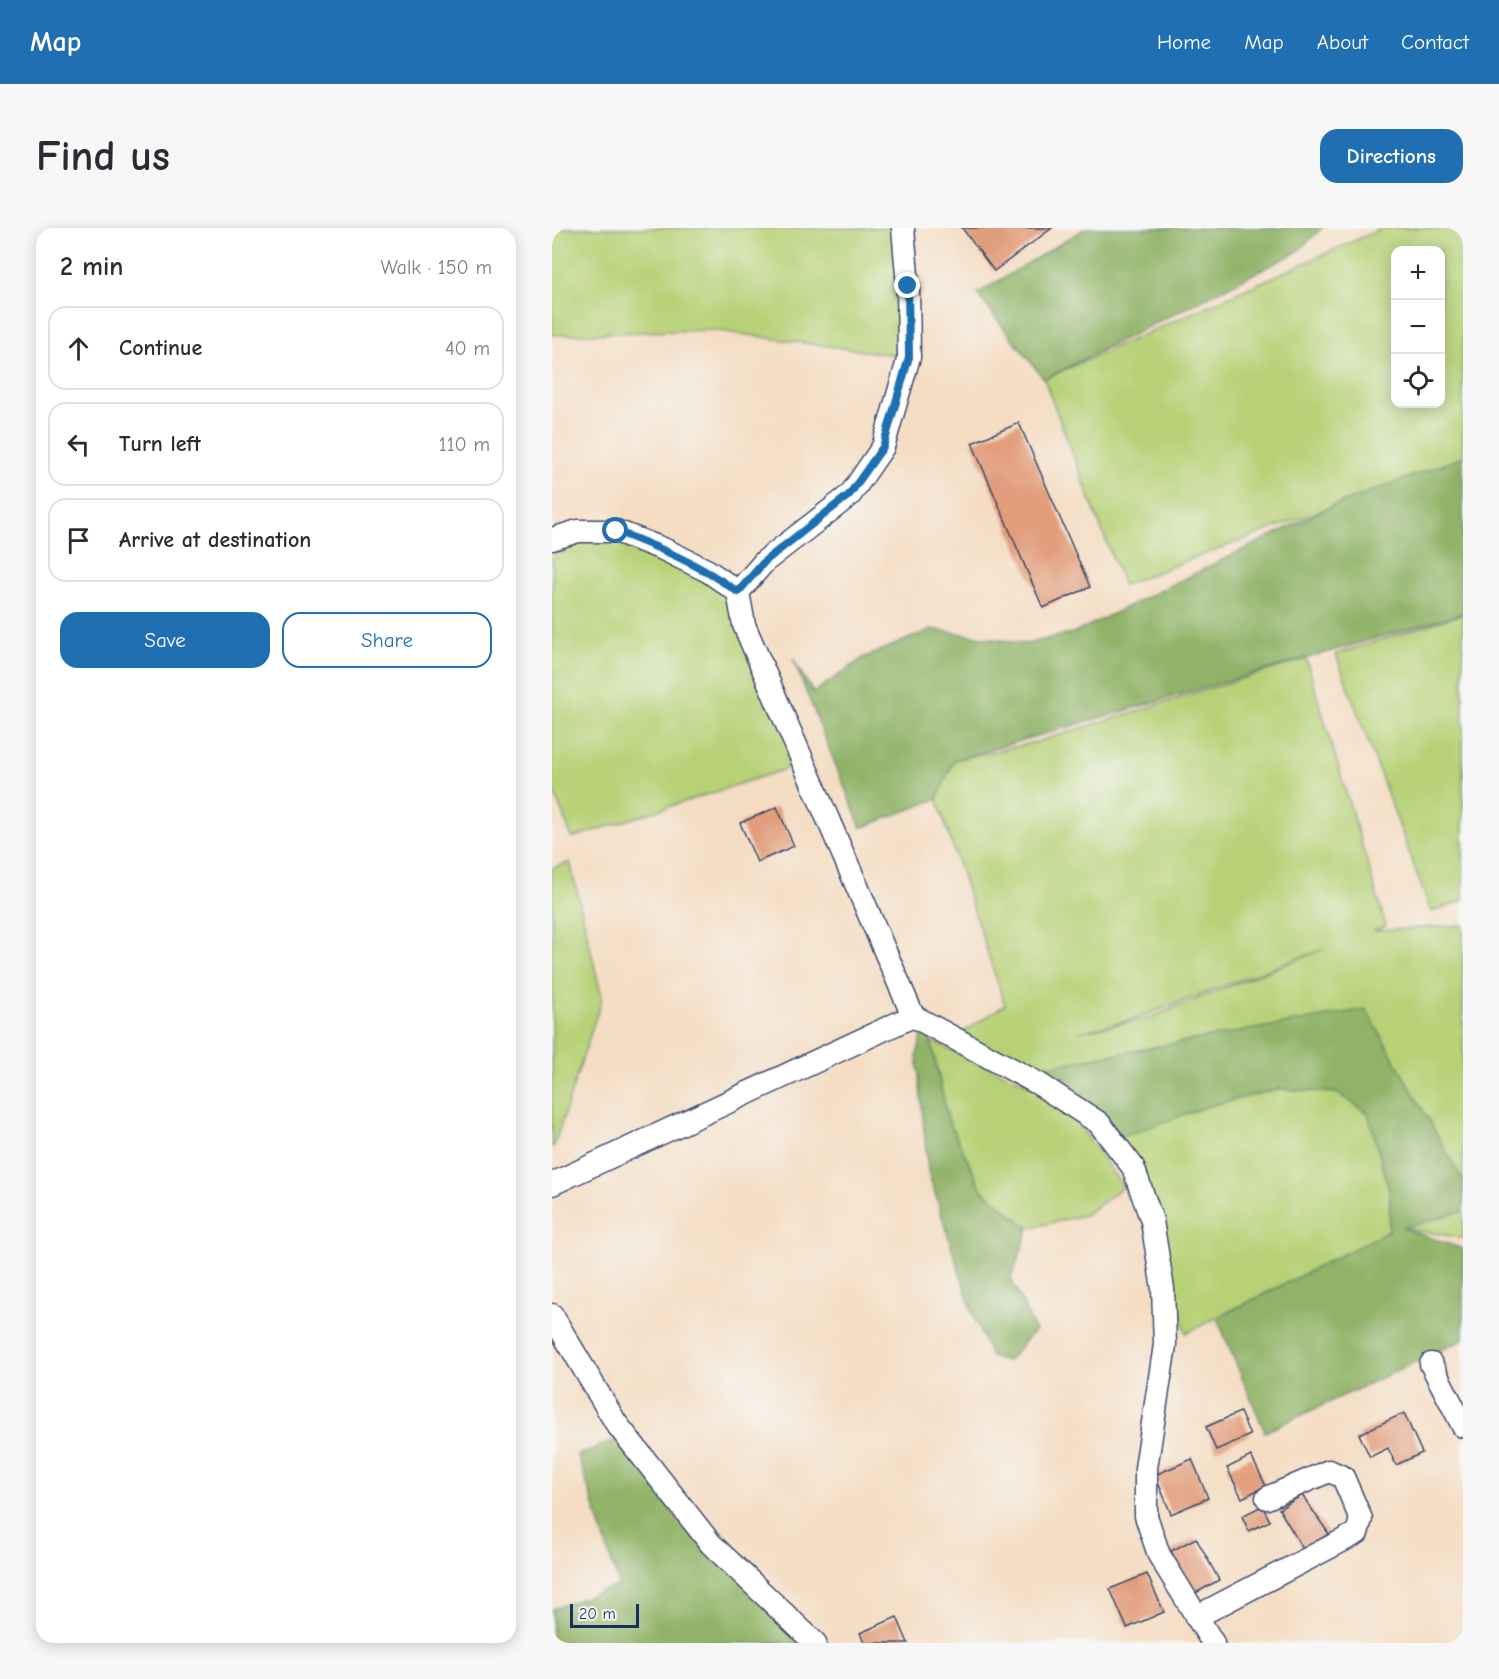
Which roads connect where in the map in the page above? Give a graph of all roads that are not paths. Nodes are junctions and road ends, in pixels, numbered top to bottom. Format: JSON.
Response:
{"nodes":[{"id":1,"x":903,"y":228,"type":"edge"},
{"id":2,"x":552,"y":539,"type":"edge"},
{"id":3,"x":738,"y":592,"type":"junction"},
{"id":4,"x":913,"y":1016,"type":"junction"},
{"id":5,"x":552,"y":1184,"type":"edge"},
{"id":6,"x":552,"y":1315,"type":"edge"},
{"id":7,"x":1431,"y":1364,"type":"dead end"},
{"id":8,"x":1463,"y":1426,"type":"edge"},
{"id":9,"x":1267,"y":1498,"type":"dead end"},
{"id":10,"x":1196,"y":1617,"type":"junction"},
{"id":11,"x":815,"y":1643,"type":"edge"},
{"id":12,"x":1213,"y":1643,"type":"edge"}],
"edges":[{"from":1,"to":3,"type":"street"},
{"from":2,"to":3,"type":"street"},
{"from":3,"to":4,"type":"street"},
{"from":4,"to":5,"type":"street"},
{"from":4,"to":10,"type":"street"},
{"from":6,"to":11,"type":"street"},
{"from":7,"to":8,"type":"street"},
{"from":9,"to":10,"type":"street"},
{"from":10,"to":12,"type":"street"}]}
